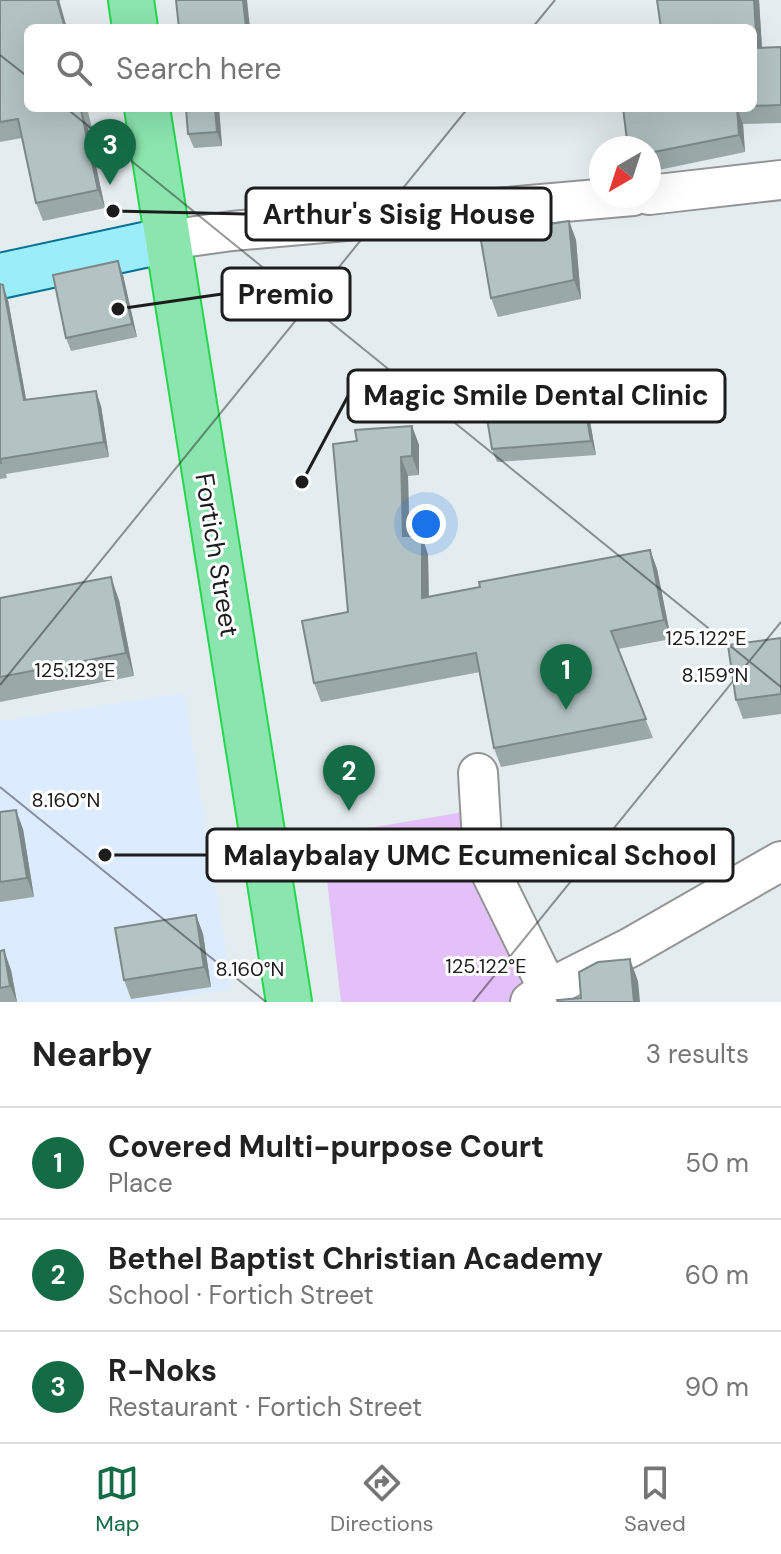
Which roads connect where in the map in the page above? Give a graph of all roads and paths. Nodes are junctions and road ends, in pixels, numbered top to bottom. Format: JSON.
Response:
{"nodes":[{"id":1,"x":131,"y":0,"type":"edge"},
{"id":2,"x":134,"y":24,"type":"edge"},
{"id":3,"x":148,"y":112,"type":"edge"},
{"id":4,"x":781,"y":180,"type":"edge"},
{"id":5,"x":661,"y":194,"type":"edge"},
{"id":6,"x":589,"y":200,"type":"edge"},
{"id":7,"x":167,"y":240,"type":"junction"},
{"id":8,"x":0,"y":276,"type":"edge"},
{"id":9,"x":478,"y":773,"type":"dead end"},
{"id":10,"x":781,"y":861,"type":"edge"},
{"id":11,"x":539,"y":995,"type":"edge"},
{"id":12,"x":289,"y":1002,"type":"edge"}],
"edges":[{"from":1,"to":2,"type":"highway"},
{"from":3,"to":7,"type":"highway","name":"Fortich Street"},
{"from":4,"to":5,"type":"street"},
{"from":6,"to":7,"type":"street"},
{"from":7,"to":8,"type":"main road"},
{"from":7,"to":12,"type":"highway","name":"Fortich Street"},
{"from":9,"to":11,"type":"street"},
{"from":10,"to":11,"type":"street"}]}
